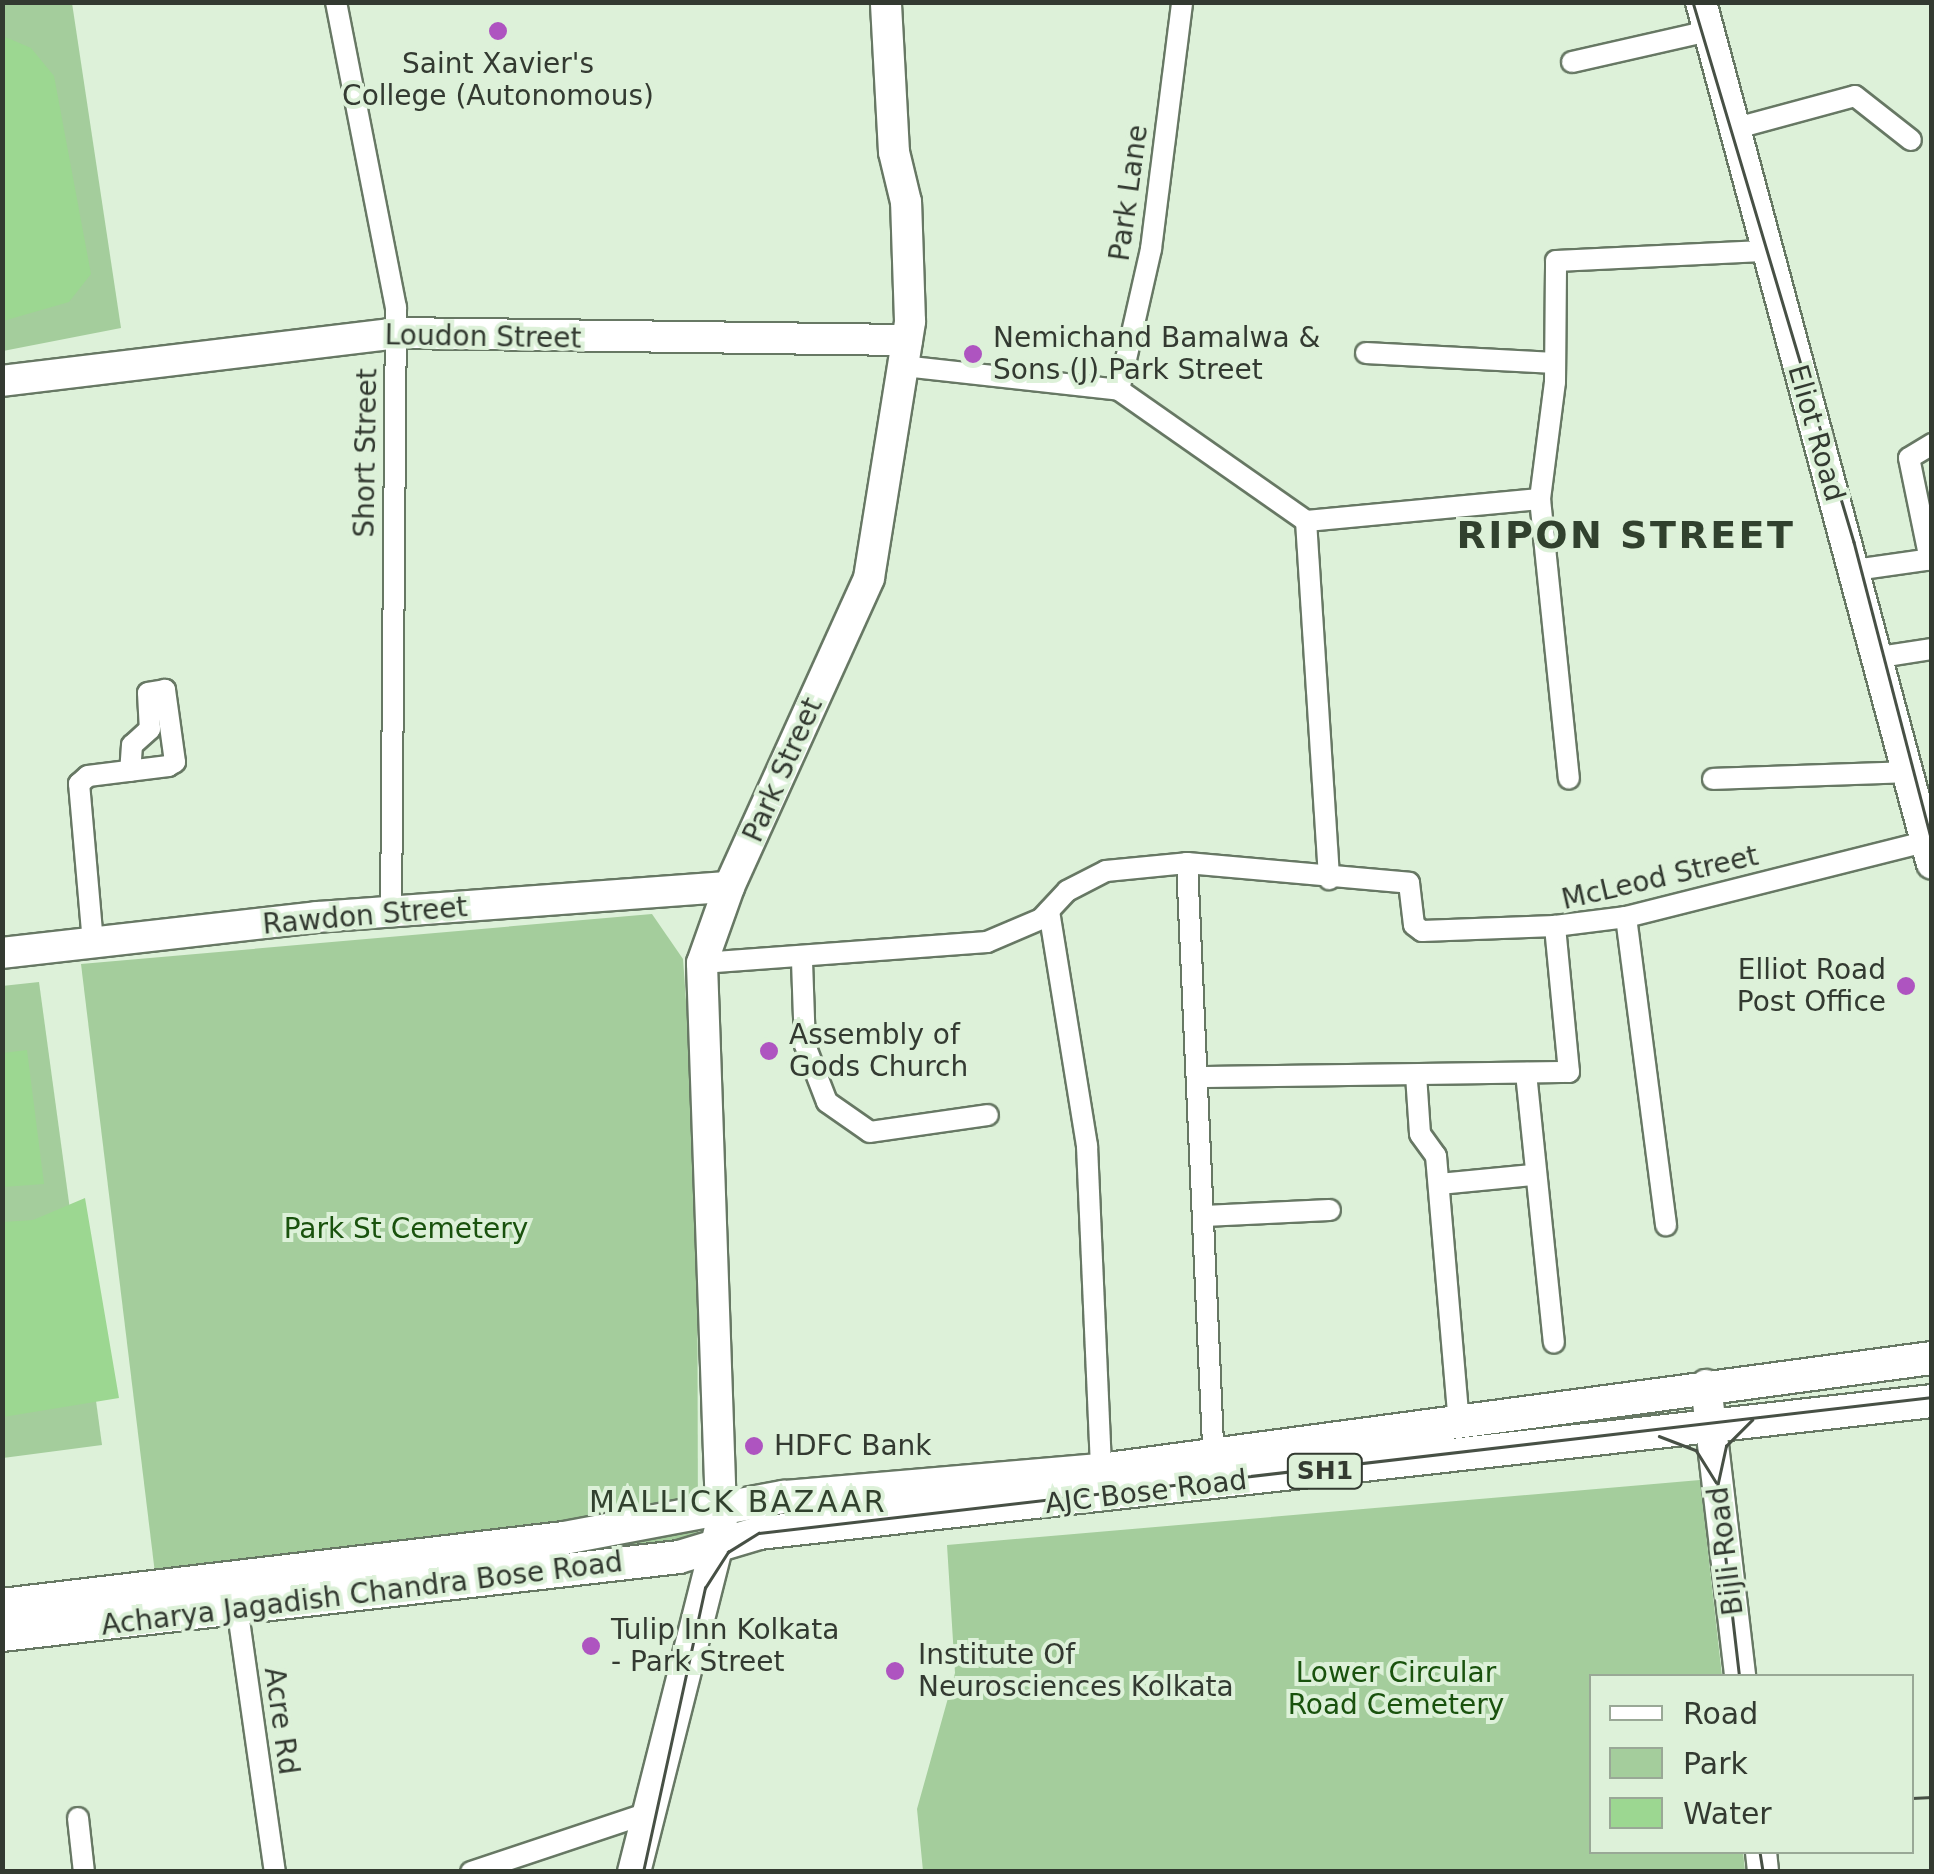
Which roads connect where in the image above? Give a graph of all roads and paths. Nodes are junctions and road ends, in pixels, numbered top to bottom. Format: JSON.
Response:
{"nodes":[{"id":1,"x":336,"y":2,"type":"edge"},
{"id":2,"x":886,"y":2,"type":"edge"},
{"id":3,"x":1182,"y":2,"type":"edge"},
{"id":4,"x":1705,"y":17,"type":"edge"},
{"id":5,"x":1572,"y":62,"type":"dead end"},
{"id":6,"x":1733,"y":129,"type":"junction"},
{"id":7,"x":1911,"y":140,"type":"dead end"},
{"id":8,"x":1763,"y":251,"type":"junction"},
{"id":9,"x":396,"y":333,"type":"junction"},
{"id":10,"x":905,"y":353,"type":"junction"},
{"id":11,"x":1366,"y":353,"type":"dead end"},
{"id":12,"x":1555,"y":362,"type":"junction"},
{"id":13,"x":2,"y":381,"type":"edge"},
{"id":14,"x":1118,"y":390,"type":"junction"},
{"id":15,"x":1932,"y":444,"type":"edge"},
{"id":16,"x":1540,"y":499,"type":"junction"},
{"id":17,"x":1306,"y":521,"type":"junction"},
{"id":18,"x":1931,"y":559,"type":"edge"},
{"id":19,"x":1855,"y":570,"type":"junction"},
{"id":20,"x":1932,"y":648,"type":"edge"},
{"id":21,"x":1880,"y":656,"type":"junction"},
{"id":22,"x":130,"y":771,"type":"dead end"},
{"id":23,"x":1909,"y":772,"type":"junction"},
{"id":24,"x":1569,"y":778,"type":"dead end"},
{"id":25,"x":1713,"y":779,"type":"dead end"},
{"id":26,"x":1928,"y":853,"type":"edge"},
{"id":27,"x":1188,"y":863,"type":"junction"},
{"id":28,"x":1329,"y":879,"type":"junction"},
{"id":29,"x":728,"y":887,"type":"junction"},
{"id":30,"x":391,"y":911,"type":"junction"},
{"id":31,"x":1049,"y":911,"type":"junction"},
{"id":32,"x":1626,"y":917,"type":"junction"},
{"id":33,"x":1555,"y":926,"type":"junction"},
{"id":34,"x":93,"y":943,"type":"junction"},
{"id":35,"x":2,"y":953,"type":"edge"},
{"id":36,"x":802,"y":961,"type":"junction"},
{"id":37,"x":702,"y":963,"type":"junction"},
{"id":38,"x":1526,"y":1073,"type":"junction"},
{"id":39,"x":1416,"y":1076,"type":"junction"},
{"id":40,"x":1198,"y":1077,"type":"junction"},
{"id":41,"x":988,"y":1115,"type":"dead end"},
{"id":42,"x":1533,"y":1175,"type":"junction"},
{"id":43,"x":1439,"y":1184,"type":"junction"},
{"id":44,"x":1330,"y":1210,"type":"dead end"},
{"id":45,"x":1204,"y":1216,"type":"junction"},
{"id":46,"x":1666,"y":1225,"type":"dead end"},
{"id":47,"x":1554,"y":1343,"type":"dead end"},
{"id":48,"x":1932,"y":1358,"type":"edge"},
{"id":49,"x":1706,"y":1385,"type":"junction"},
{"id":50,"x":1932,"y":1400,"type":"edge"},
{"id":51,"x":1458,"y":1424,"type":"junction"},
{"id":52,"x":1712,"y":1426,"type":"junction"},
{"id":53,"x":1100,"y":1470,"type":"junction"},
{"id":54,"x":1214,"y":1470,"type":"junction"},
{"id":55,"x":721,"y":1511,"type":"junction"},
{"id":56,"x":720,"y":1544,"type":"junction"},
{"id":57,"x":235,"y":1594,"type":"junction"},
{"id":58,"x":2,"y":1605,"type":"edge"},
{"id":59,"x":2,"y":1634,"type":"edge"},
{"id":60,"x":1740,"y":1674,"type":"edge"},
{"id":61,"x":648,"y":1813,"type":"junction"},
{"id":62,"x":78,"y":1818,"type":"dead end"},
{"id":63,"x":84,"y":1872,"type":"edge"},
{"id":64,"x":275,"y":1872,"type":"edge"},
{"id":65,"x":471,"y":1872,"type":"edge"},
{"id":66,"x":634,"y":1872,"type":"edge"}],
"edges":[{"from":1,"to":9,"type":"street","name":"Short Street"},
{"from":2,"to":10,"type":"main road","name":"Park Street"},
{"from":3,"to":14,"type":"street","name":"Park Lane"},
{"from":4,"to":5,"type":"street"},
{"from":4,"to":6,"type":"main road","name":"Eliot Road"},
{"from":6,"to":7,"type":"street"},
{"from":6,"to":8,"type":"main road","name":"Eliot Road"},
{"from":8,"to":12,"type":"street"},
{"from":8,"to":19,"type":"main road","name":"Eliot Road"},
{"from":9,"to":10,"type":"main road","name":"Loudon Street"},
{"from":9,"to":13,"type":"main road","name":"Loudon Street"},
{"from":9,"to":30,"type":"street","name":"Short Street"},
{"from":10,"to":14,"type":"street"},
{"from":10,"to":29,"type":"main road","name":"Park Street"},
{"from":11,"to":12,"type":"street"},
{"from":12,"to":16,"type":"street"},
{"from":14,"to":17,"type":"street"},
{"from":15,"to":18,"type":"street"},
{"from":16,"to":17,"type":"street"},
{"from":16,"to":24,"type":"street"},
{"from":17,"to":28,"type":"street"},
{"from":18,"to":19,"type":"street"},
{"from":19,"to":21,"type":"main road","name":"Eliot Road"},
{"from":20,"to":21,"type":"street"},
{"from":21,"to":23,"type":"main road","name":"Eliot Road"},
{"from":22,"to":34,"type":"street"},
{"from":23,"to":25,"type":"street"},
{"from":23,"to":26,"type":"main road","name":"Eliot Road"},
{"from":26,"to":32,"type":"street","name":"McLeod Street"},
{"from":27,"to":28,"type":"street"},
{"from":27,"to":31,"type":"street"},
{"from":27,"to":40,"type":"street"},
{"from":28,"to":33,"type":"street"},
{"from":29,"to":30,"type":"main road","name":"Rawdon Street"},
{"from":29,"to":37,"type":"main road","name":"Park Street"},
{"from":30,"to":34,"type":"main road","name":"Rawdon Street"},
{"from":31,"to":36,"type":"street"},
{"from":31,"to":53,"type":"street"},
{"from":32,"to":33,"type":"street","name":"McLeod Street"},
{"from":32,"to":46,"type":"street"},
{"from":33,"to":38,"type":"street","name":"McLeod Street"},
{"from":34,"to":35,"type":"main road","name":"Rawdon Street"},
{"from":36,"to":37,"type":"street"},
{"from":36,"to":41,"type":"street"},
{"from":37,"to":55,"type":"main road","name":"Park Street"},
{"from":38,"to":39,"type":"street","name":"McLeod Street"},
{"from":38,"to":42,"type":"street"},
{"from":39,"to":40,"type":"street","name":"McLeod Street"},
{"from":39,"to":43,"type":"street"},
{"from":40,"to":45,"type":"street"},
{"from":42,"to":43,"type":"street"},
{"from":42,"to":47,"type":"street"},
{"from":43,"to":51,"type":"street"},
{"from":44,"to":45,"type":"street"},
{"from":45,"to":54,"type":"street"},
{"from":48,"to":49,"type":"main road","name":"Acharya Jagadish Chandra Bose Road"},
{"from":49,"to":51,"type":"main road","name":"Acharya Jagadish Chandra Bose Road"},
{"from":49,"to":52,"type":"main road","name":"Bijli Road"},
{"from":50,"to":52,"type":"main road","name":"AJC Bose Road","number":"SH1"},
{"from":51,"to":54,"type":"main road","name":"Acharya Jagadish Chandra Bose Road"},
{"from":52,"to":54,"type":"main road","name":"AJC Bose Road","number":"SH1"},
{"from":52,"to":60,"type":"main road","name":"Bijli Road"},
{"from":53,"to":54,"type":"main road","name":"Acharya Jagadish Chandra Bose Road"},
{"from":53,"to":55,"type":"main road","name":"Acharya Jagadish Chandra Bose Road"},
{"from":54,"to":56,"type":"main road","name":"AJC Bose Road","number":"SH1"},
{"from":55,"to":56,"type":"main road","name":"Park Street"},
{"from":55,"to":57,"type":"main road","name":"Acharya Jagadish Chandra Bose Road"},
{"from":56,"to":57,"type":"main road","name":"Acharya Jagadish Chandra Bose Road"},
{"from":56,"to":61,"type":"main road","name":"Park Street"},
{"from":57,"to":58,"type":"main road","name":"Acharya Jagadish Chandra Bose Road"},
{"from":57,"to":59,"type":"main road","name":"Acharya Jagadish Chandra Bose Road"},
{"from":57,"to":64,"type":"street","name":"Acre Rd"},
{"from":61,"to":65,"type":"street"},
{"from":61,"to":66,"type":"main road","name":"Park Street"},
{"from":62,"to":63,"type":"street"}]}
